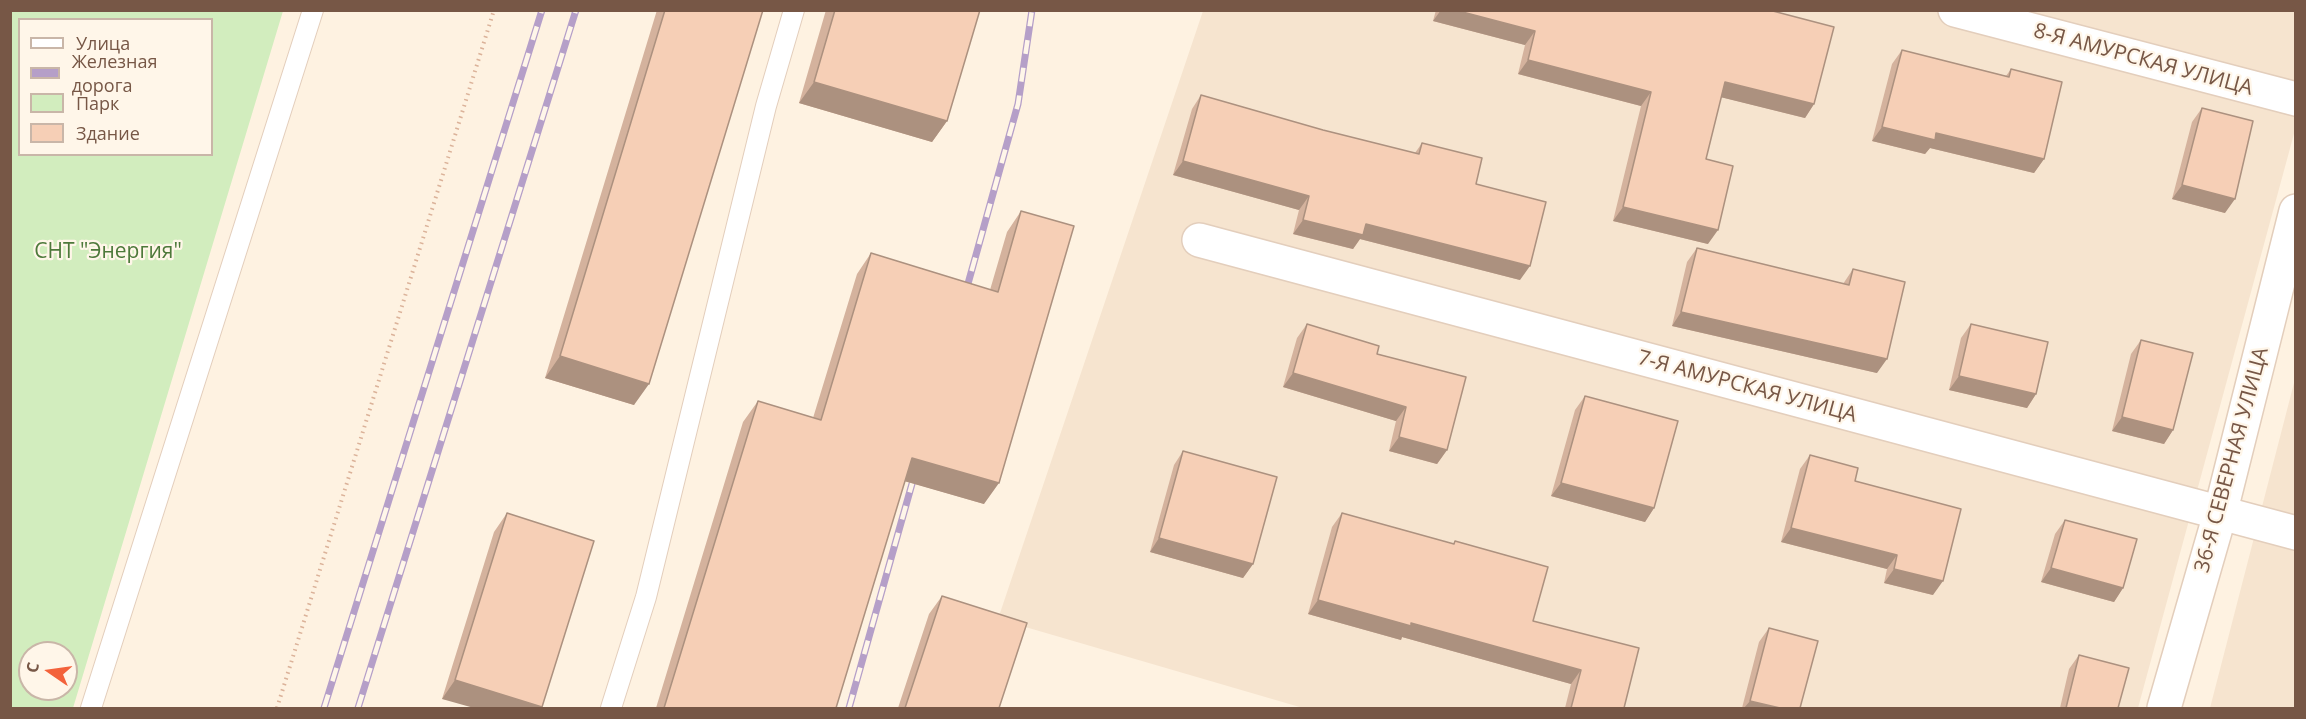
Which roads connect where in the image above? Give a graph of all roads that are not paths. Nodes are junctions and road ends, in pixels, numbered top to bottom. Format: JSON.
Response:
{"nodes":[{"id":1,"x":313,"y":10,"type":"edge"},
{"id":2,"x":794,"y":10,"type":"edge"},
{"id":3,"x":1955,"y":10,"type":"edge"},
{"id":4,"x":2295,"y":99,"type":"edge"},
{"id":5,"x":2295,"y":211,"type":"edge"},
{"id":6,"x":1198,"y":240,"type":"dead end"},
{"id":7,"x":2220,"y":514,"type":"junction"},
{"id":8,"x":2295,"y":533,"type":"edge"},
{"id":9,"x":91,"y":708,"type":"edge"},
{"id":10,"x":611,"y":708,"type":"edge"},
{"id":11,"x":2164,"y":708,"type":"edge"}],
"edges":[{"from":1,"to":9,"type":"lane"},
{"from":2,"to":10,"type":"lane"},
{"from":3,"to":4,"type":"street","name":"8-Я АМУРСКАЯ УЛИЦА"},
{"from":5,"to":7,"type":"street","name":"36-Я СЕВЕРНАЯ УЛИЦА"},
{"from":6,"to":7,"type":"street","name":"7-Я АМУРСКАЯ УЛИЦА"},
{"from":7,"to":8,"type":"street","name":"7-Я АМУРСКАЯ УЛИЦА"},
{"from":7,"to":11,"type":"street","name":"36-Я СЕВЕРНАЯ УЛИЦА"}]}
